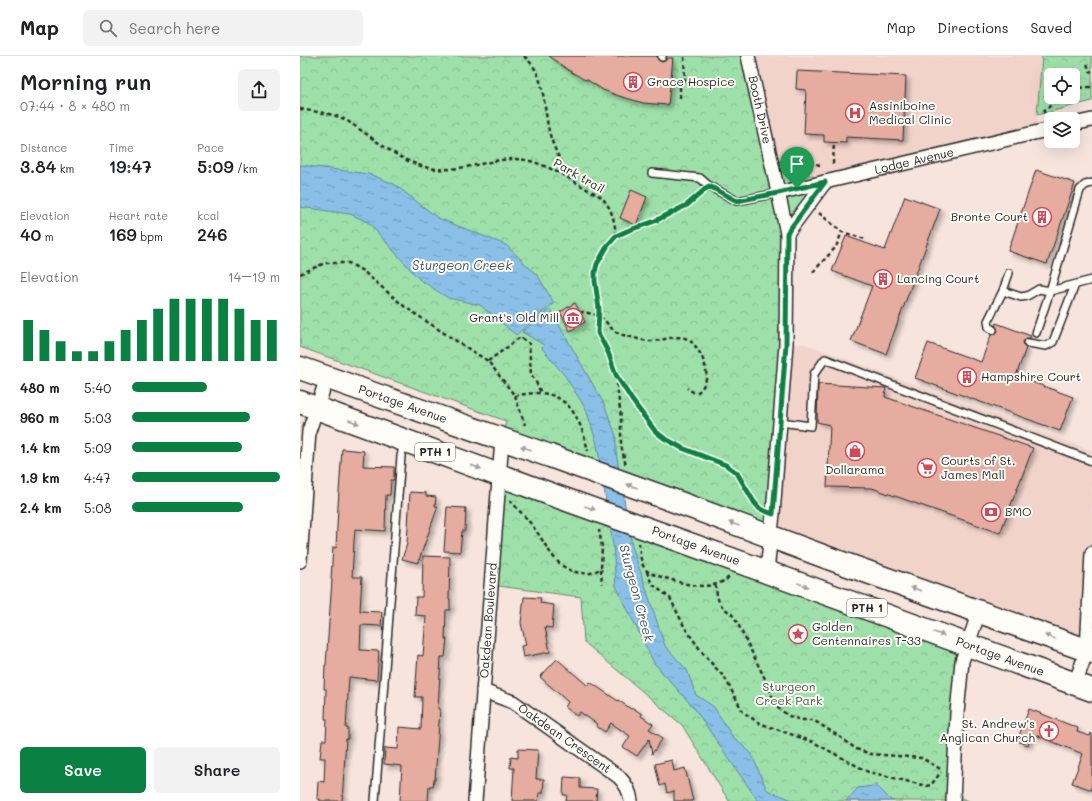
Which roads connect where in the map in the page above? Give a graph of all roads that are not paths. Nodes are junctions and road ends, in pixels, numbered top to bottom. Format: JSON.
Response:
{"nodes":[{"id":1,"x":748,"y":56,"type":"edge"},
{"id":2,"x":1092,"y":120,"type":"edge"},
{"id":3,"x":1080,"y":123,"type":"edge"},
{"id":4,"x":1044,"y":131,"type":"edge"},
{"id":5,"x":652,"y":173,"type":"dead end"},
{"id":6,"x":825,"y":182,"type":"junction"},
{"id":7,"x":1092,"y":183,"type":"edge"},
{"id":8,"x":778,"y":193,"type":"junction"},
{"id":9,"x":787,"y":233,"type":"junction"},
{"id":10,"x":1009,"y":273,"type":"dead end"},
{"id":11,"x":1092,"y":280,"type":"edge"},
{"id":12,"x":1075,"y":285,"type":"junction"},
{"id":13,"x":1050,"y":290,"type":"junction"},
{"id":14,"x":1003,"y":291,"type":"junction"},
{"id":15,"x":993,"y":330,"type":"dead end"},
{"id":16,"x":1036,"y":333,"type":"dead end"},
{"id":17,"x":1028,"y":343,"type":"dead end"},
{"id":18,"x":300,"y":368,"type":"edge"},
{"id":19,"x":327,"y":378,"type":"junction"},
{"id":20,"x":309,"y":405,"type":"edge"},
{"id":21,"x":780,"y":422,"type":"junction"},
{"id":22,"x":502,"y":439,"type":"junction"},
{"id":23,"x":405,"y":441,"type":"junction"},
{"id":24,"x":304,"y":452,"type":"edge"},
{"id":25,"x":1092,"y":461,"type":"edge"},
{"id":26,"x":500,"y":475,"type":"junction"},
{"id":27,"x":770,"y":537,"type":"junction"},
{"id":28,"x":1092,"y":552,"type":"edge"},
{"id":29,"x":300,"y":561,"type":"edge"},
{"id":30,"x":767,"y":571,"type":"junction"},
{"id":31,"x":979,"y":612,"type":"junction"},
{"id":32,"x":968,"y":645,"type":"junction"},
{"id":33,"x":1089,"y":651,"type":"edge"},
{"id":34,"x":1083,"y":687,"type":"edge"},
{"id":35,"x":483,"y":691,"type":"junction"},
{"id":36,"x":375,"y":801,"type":"edge"},
{"id":37,"x":475,"y":801,"type":"edge"},
{"id":38,"x":631,"y":801,"type":"edge"},
{"id":39,"x":952,"y":801,"type":"edge"}],
"edges":[{"from":1,"to":8,"type":"street","name":"Booth Drive"},
{"from":2,"to":3,"type":"street"},
{"from":4,"to":6,"type":"street","name":"Lodge Avenue"},
{"from":5,"to":8,"type":"lane"},
{"from":6,"to":8,"type":"street","name":"Lodge Avenue"},
{"from":6,"to":9,"type":"street"},
{"from":7,"to":13,"type":"lane"},
{"from":8,"to":9,"type":"street","name":"Booth Drive"},
{"from":9,"to":21,"type":"street","name":"Booth Drive"},
{"from":10,"to":14,"type":"lane"},
{"from":11,"to":12,"type":"lane"},
{"from":12,"to":13,"type":"lane"},
{"from":12,"to":17,"type":"lane"},
{"from":13,"to":14,"type":"lane"},
{"from":13,"to":16,"type":"lane"},
{"from":14,"to":15,"type":"lane"},
{"from":18,"to":19,"type":"highway","name":"Portage Avenue"},
{"from":19,"to":20,"type":"street"},
{"from":19,"to":22,"type":"highway","name":"Portage Avenue"},
{"from":20,"to":23,"type":"highway","name":"Portage Avenue","number":"PTH 1","one_way":true},
{"from":20,"to":24,"type":"street"},
{"from":21,"to":25,"type":"lane"},
{"from":21,"to":27,"type":"street","name":"Booth Drive"},
{"from":22,"to":26,"type":"street","name":"Oakdean Boulevard"},
{"from":27,"to":22,"type":"highway","name":"Portage Avenue","one_way":true,"bridge":true},
{"from":23,"to":26,"type":"highway","name":"Portage Avenue","number":"PTH 1","one_way":true},
{"from":23,"to":36,"type":"lane"},
{"from":24,"to":29,"type":"street"},
{"from":26,"to":30,"type":"highway","name":"Portage Avenue","number":"PTH 1","one_way":true,"bridge":true},
{"from":26,"to":35,"type":"street","name":"Oakdean Boulevard"},
{"from":27,"to":30,"type":"street","name":"Booth Drive"},
{"from":31,"to":27,"type":"highway","name":"Portage Avenue","one_way":true},
{"from":28,"to":33,"type":"street"},
{"from":30,"to":32,"type":"highway","name":"Portage Avenue","number":"PTH 1","one_way":true},
{"from":31,"to":32,"type":"street"},
{"from":33,"to":31,"type":"highway","name":"Portage Avenue","one_way":true},
{"from":32,"to":34,"type":"highway","name":"Portage Avenue","number":"PTH 1"},
{"from":32,"to":39,"type":"street"},
{"from":33,"to":34,"type":"street"},
{"from":35,"to":37,"type":"street","name":"Oakdean Boulevard"},
{"from":35,"to":38,"type":"street","name":"Oakdean Crescent"}]}
